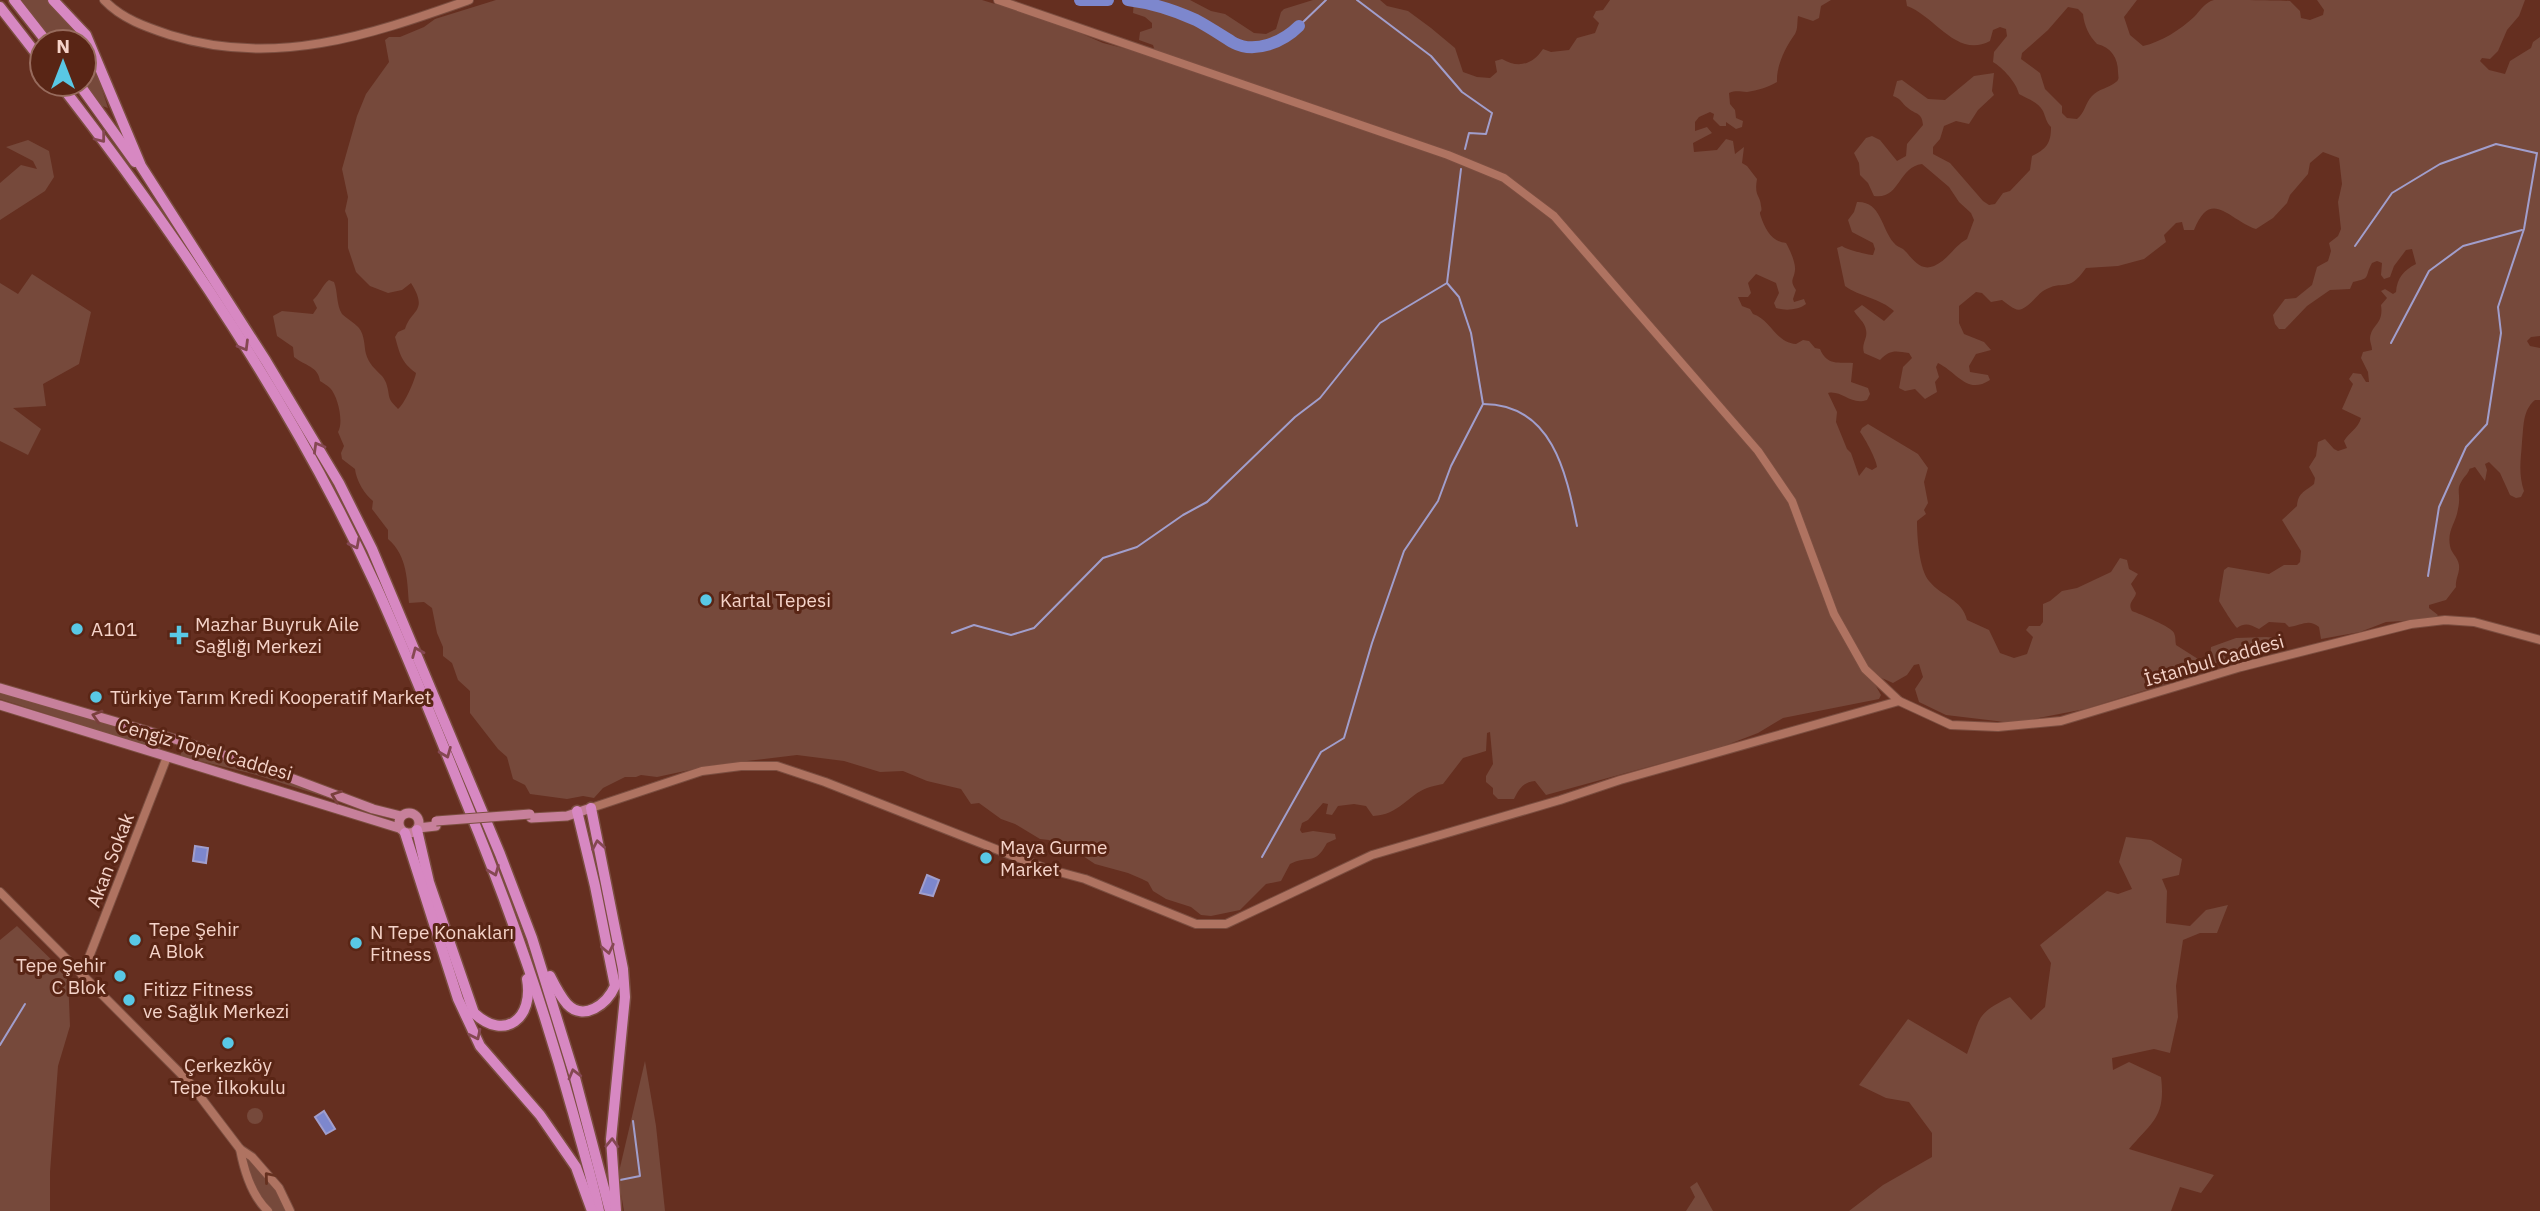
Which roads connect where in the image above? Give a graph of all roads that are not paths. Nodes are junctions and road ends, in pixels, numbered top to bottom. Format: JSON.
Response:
{"nodes":[{"id":1,"x":15,"y":0,"type":"edge"},
{"id":2,"x":53,"y":0,"type":"edge"},
{"id":3,"x":104,"y":0,"type":"edge"},
{"id":4,"x":469,"y":0,"type":"edge"},
{"id":5,"x":998,"y":0,"type":"edge"},
{"id":6,"x":0,"y":7,"type":"edge"},
{"id":7,"x":36,"y":28,"type":"edge"},
{"id":8,"x":28,"y":43,"type":"edge"},
{"id":9,"x":71,"y":98,"type":"edge"},
{"id":10,"x":89,"y":98,"type":"edge"},
{"id":11,"x":199,"y":257,"type":"junction"},
{"id":12,"x":2540,"y":640,"type":"edge"},
{"id":13,"x":0,"y":688,"type":"edge"},
{"id":14,"x":1899,"y":701,"type":"junction"},
{"id":15,"x":0,"y":705,"type":"edge"},
{"id":16,"x":173,"y":739,"type":"junction"},
{"id":17,"x":168,"y":757,"type":"junction"},
{"id":18,"x":591,"y":808,"type":"junction"},
{"id":19,"x":577,"y":811,"type":"junction"},
{"id":20,"x":401,"y":816,"type":"junction"},
{"id":21,"x":416,"y":816,"type":"junction"},
{"id":22,"x":436,"y":823,"type":"junction"},
{"id":23,"x":410,"y":830,"type":"junction"},
{"id":24,"x":0,"y":892,"type":"edge"},
{"id":25,"x":532,"y":938,"type":"junction"},
{"id":26,"x":520,"y":942,"type":"junction"},
{"id":27,"x":82,"y":975,"type":"junction"},
{"id":28,"x":240,"y":1149,"type":"junction"},
{"id":29,"x":268,"y":1211,"type":"edge"},
{"id":30,"x":290,"y":1211,"type":"edge"},
{"id":31,"x":592,"y":1211,"type":"edge"},
{"id":32,"x":599,"y":1211,"type":"edge"},
{"id":33,"x":610,"y":1211,"type":"edge"},
{"id":34,"x":616,"y":1211,"type":"edge"}],
"edges":[{"from":1,"to":7,"type":"highway"},
{"from":2,"to":11,"type":"highway"},
{"from":3,"to":4,"type":"street"},
{"from":5,"to":14,"type":"street","name":"İstanbul Caddesi"},
{"from":6,"to":8,"type":"highway"},
{"from":9,"to":26,"type":"highway","one_way":true},
{"from":10,"to":11,"type":"highway"},
{"from":25,"to":11,"type":"highway","one_way":true},
{"from":12,"to":14,"type":"street","name":"İstanbul Caddesi"},
{"from":16,"to":13,"type":"main road","one_way":true},
{"from":14,"to":18,"type":"street"},
{"from":15,"to":17,"type":"main road","name":"Cengiz Topel Caddesi"},
{"from":16,"to":17,"type":"main road"},
{"from":16,"to":17,"type":"main road"},
{"from":20,"to":16,"type":"main road","one_way":true},
{"from":17,"to":23,"type":"main road","name":"Cengiz Topel Caddesi"},
{"from":17,"to":27,"type":"street","name":"Akan Sokak"},
{"from":18,"to":19,"type":"main road"},
{"from":34,"to":18,"type":"highway","one_way":true},
{"from":19,"to":22,"type":"main road","bridge":true},
{"from":19,"to":25,"type":"highway","one_way":true},
{"from":20,"to":21,"type":"main road"},
{"from":20,"to":23,"type":"main road"},
{"from":21,"to":22,"type":"main road"},
{"from":21,"to":23,"type":"main road"},
{"from":22,"to":23,"type":"main road"},
{"from":23,"to":26,"type":"highway"},
{"from":23,"to":31,"type":"highway","one_way":true},
{"from":24,"to":27,"type":"street"},
{"from":33,"to":25,"type":"highway","one_way":true},
{"from":26,"to":32,"type":"highway"},
{"from":27,"to":28,"type":"street"},
{"from":28,"to":29,"type":"street"},
{"from":30,"to":28,"type":"street","one_way":true}]}
